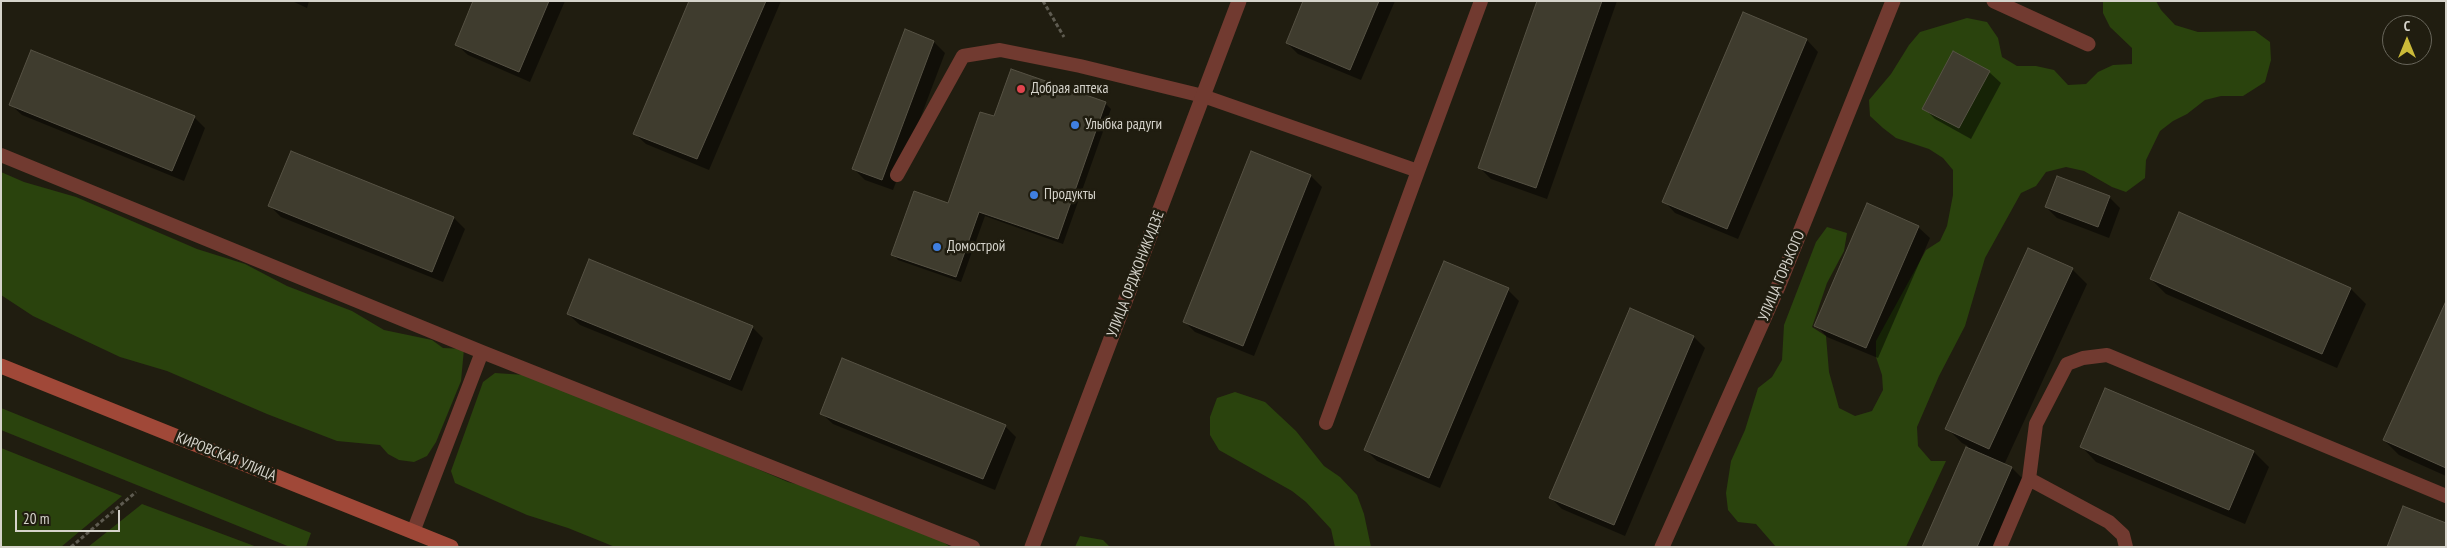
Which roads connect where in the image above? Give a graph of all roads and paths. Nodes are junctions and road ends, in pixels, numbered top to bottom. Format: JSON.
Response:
{"nodes":[{"id":1,"x":1043,"y":1,"type":"edge"},
{"id":2,"x":1239,"y":1,"type":"edge"},
{"id":3,"x":1481,"y":1,"type":"edge"},
{"id":4,"x":1893,"y":1,"type":"edge"},
{"id":5,"x":1994,"y":1,"type":"edge"},
{"id":6,"x":2088,"y":44,"type":"dead end"},
{"id":7,"x":1080,"y":66,"type":"junction"},
{"id":8,"x":1203,"y":96,"type":"junction"},
{"id":9,"x":1,"y":155,"type":"edge"},
{"id":10,"x":1418,"y":171,"type":"junction"},
{"id":11,"x":898,"y":175,"type":"dead end"},
{"id":12,"x":482,"y":352,"type":"junction"},
{"id":13,"x":1,"y":366,"type":"edge"},
{"id":14,"x":1326,"y":423,"type":"dead end"},
{"id":15,"x":2030,"y":479,"type":"junction"},
{"id":16,"x":136,"y":492,"type":"dead end"},
{"id":17,"x":2446,"y":496,"type":"edge"},
{"id":18,"x":413,"y":532,"type":"junction"},
{"id":19,"x":71,"y":547,"type":"edge"},
{"id":20,"x":450,"y":547,"type":"edge"},
{"id":21,"x":973,"y":547,"type":"edge"},
{"id":22,"x":1032,"y":547,"type":"edge"},
{"id":23,"x":1662,"y":547,"type":"edge"},
{"id":24,"x":2000,"y":547,"type":"edge"},
{"id":25,"x":2126,"y":547,"type":"edge"}],
"edges":[{"from":1,"to":7,"type":"path"},
{"from":2,"to":8,"type":"street","name":"УЛИЦА ОРДЖОНИКИДЗЕ"},
{"from":3,"to":10,"type":"lane"},
{"from":4,"to":23,"type":"street","name":"УЛИЦА ГОРЬКОГО"},
{"from":5,"to":6,"type":"street"},
{"from":7,"to":8,"type":"lane"},
{"from":7,"to":11,"type":"lane"},
{"from":8,"to":10,"type":"lane"},
{"from":8,"to":22,"type":"street","name":"УЛИЦА ОРДЖОНИКИДЗЕ"},
{"from":9,"to":12,"type":"lane"},
{"from":10,"to":14,"type":"lane"},
{"from":12,"to":18,"type":"lane"},
{"from":12,"to":21,"type":"lane"},
{"from":13,"to":18,"type":"main road","name":"КИРОВСКАЯ УЛИЦА"},
{"from":15,"to":17,"type":"lane"},
{"from":15,"to":24,"type":"lane"},
{"from":15,"to":25,"type":"lane"},
{"from":16,"to":19,"type":"path"},
{"from":18,"to":20,"type":"main road","name":"КИРОВСКАЯ УЛИЦА"}]}
